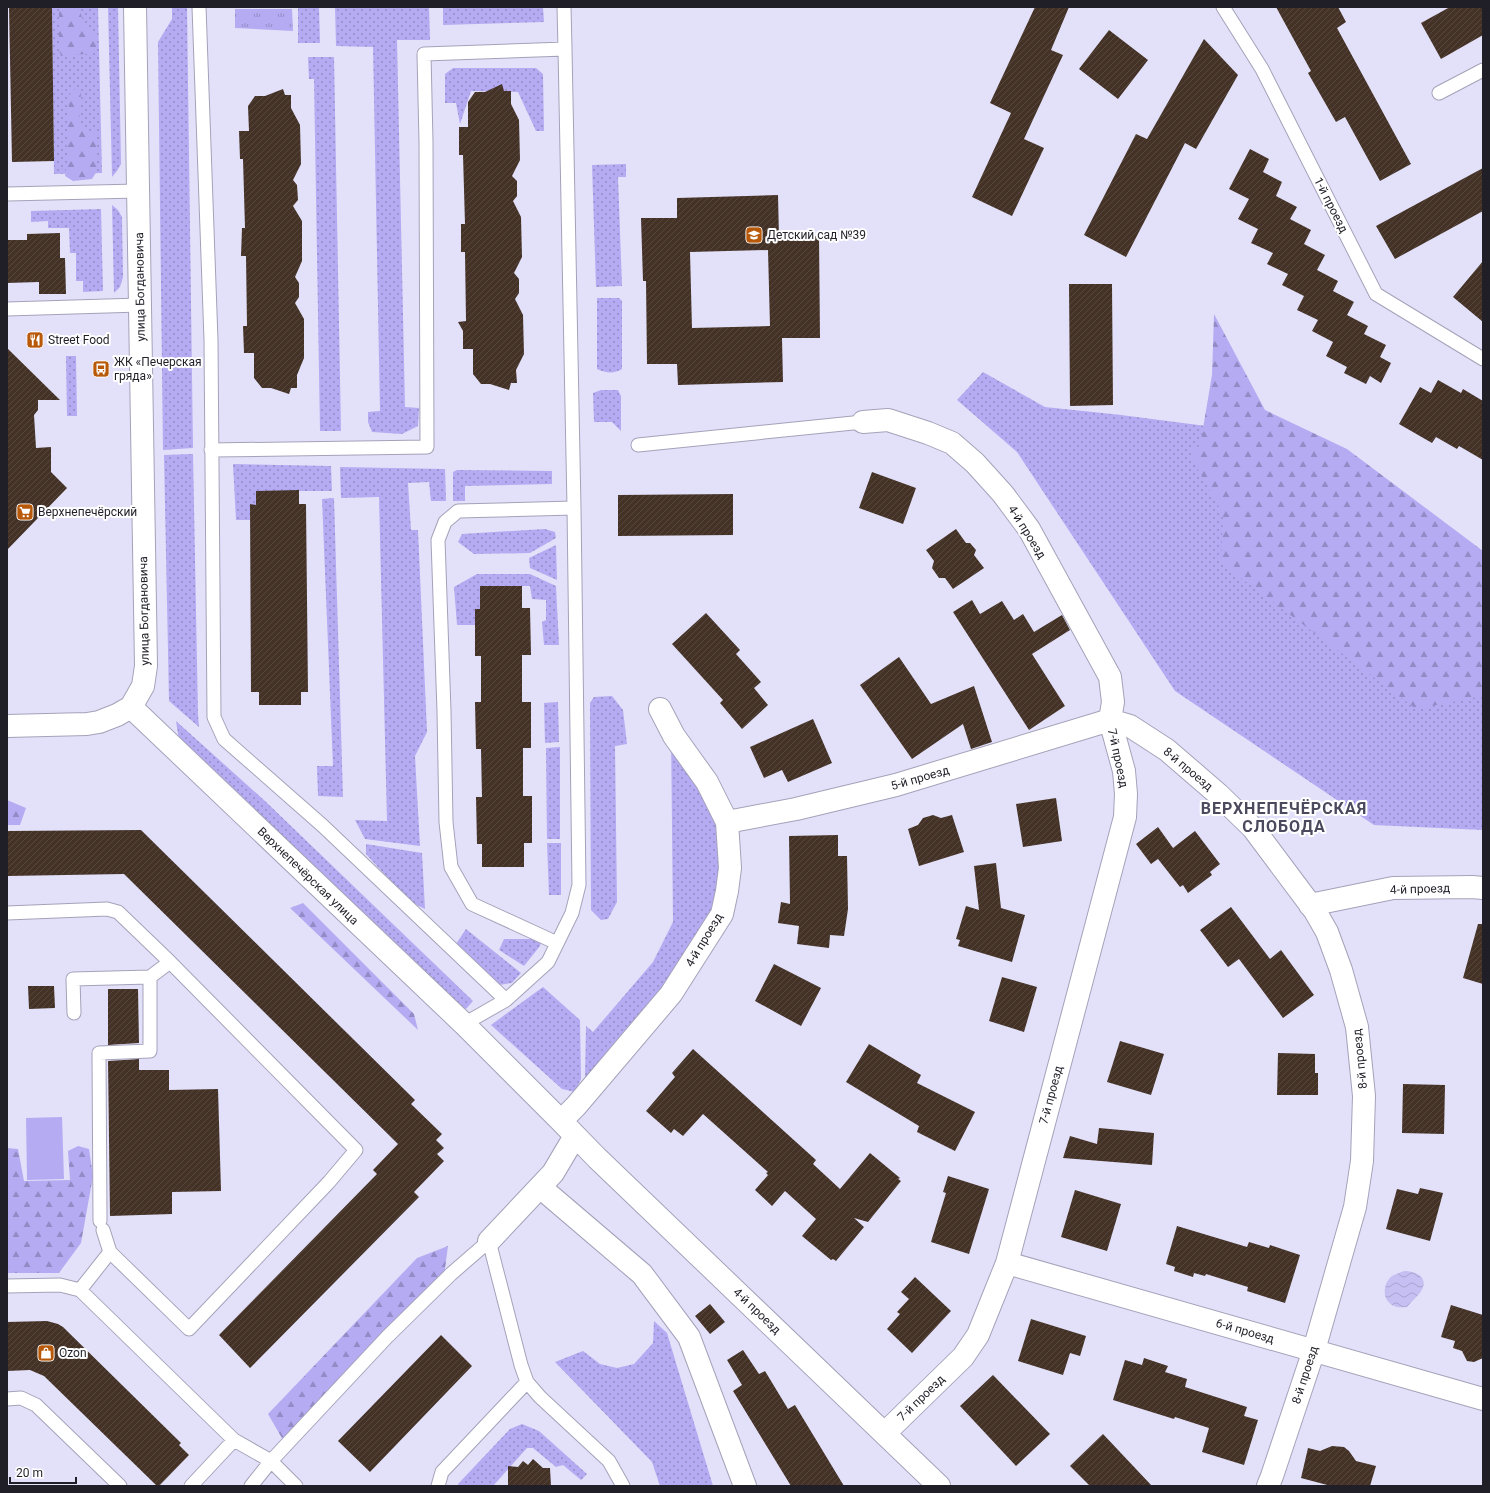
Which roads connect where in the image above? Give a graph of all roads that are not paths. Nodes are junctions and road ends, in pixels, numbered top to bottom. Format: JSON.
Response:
{"nodes":[{"id":1,"x":135,"y":7,"type":"edge"},
{"id":2,"x":199,"y":7,"type":"edge"},
{"id":3,"x":564,"y":7,"type":"edge"},
{"id":4,"x":1223,"y":7,"type":"edge"},
{"id":5,"x":565,"y":49,"type":"junction"},
{"id":6,"x":1483,"y":70,"type":"edge"},
{"id":7,"x":1439,"y":93,"type":"dead end"},
{"id":8,"x":138,"y":191,"type":"junction"},
{"id":9,"x":7,"y":194,"type":"edge"},
{"id":10,"x":140,"y":305,"type":"junction"},
{"id":11,"x":7,"y":309,"type":"edge"},
{"id":12,"x":1483,"y":359,"type":"edge"},
{"id":13,"x":863,"y":422,"type":"joint"},
{"id":14,"x":638,"y":445,"type":"dead end"},
{"id":15,"x":211,"y":450,"type":"junction"},
{"id":16,"x":574,"y":508,"type":"junction"},
{"id":17,"x":131,"y":707,"type":"junction"},
{"id":18,"x":660,"y":709,"type":"dead end"},
{"id":19,"x":1110,"y":720,"type":"junction"},
{"id":20,"x":7,"y":726,"type":"edge"},
{"id":21,"x":727,"y":822,"type":"junction"},
{"id":22,"x":1483,"y":888,"type":"edge"},
{"id":23,"x":1310,"y":905,"type":"junction"},
{"id":24,"x":7,"y":913,"type":"edge"},
{"id":25,"x":557,"y":943,"type":"junction"},
{"id":26,"x":170,"y":962,"type":"junction"},
{"id":27,"x":150,"y":977,"type":"junction"},
{"id":28,"x":506,"y":1000,"type":"junction"},
{"id":29,"x":74,"y":1013,"type":"dead end"},
{"id":30,"x":464,"y":1024,"type":"junction"},
{"id":31,"x":568,"y":1128,"type":"junction"},
{"id":32,"x":540,"y":1187,"type":"junction"},
{"id":33,"x":489,"y":1241,"type":"junction"},
{"id":34,"x":110,"y":1252,"type":"junction"},
{"id":35,"x":1007,"y":1263,"type":"junction"},
{"id":36,"x":7,"y":1286,"type":"edge"},
{"id":37,"x":80,"y":1290,"type":"junction"},
{"id":38,"x":1314,"y":1350,"type":"junction"},
{"id":39,"x":527,"y":1382,"type":"junction"},
{"id":40,"x":7,"y":1399,"type":"edge"},
{"id":41,"x":1483,"y":1400,"type":"edge"},
{"id":42,"x":885,"y":1433,"type":"junction"},
{"id":43,"x":234,"y":1440,"type":"junction"},
{"id":44,"x":271,"y":1460,"type":"junction"},
{"id":45,"x":120,"y":1486,"type":"edge"},
{"id":46,"x":191,"y":1486,"type":"edge"},
{"id":47,"x":251,"y":1486,"type":"edge"},
{"id":48,"x":296,"y":1486,"type":"edge"},
{"id":49,"x":438,"y":1486,"type":"edge"},
{"id":50,"x":623,"y":1486,"type":"edge"},
{"id":51,"x":745,"y":1486,"type":"edge"},
{"id":52,"x":940,"y":1486,"type":"edge"},
{"id":53,"x":1268,"y":1486,"type":"edge"}],
"edges":[{"from":1,"to":8,"type":"street","name":"улица Богдановича"},
{"from":2,"to":15,"type":"lane"},
{"from":3,"to":5,"type":"lane"},
{"from":4,"to":12,"type":"lane","name":"1-й проезд"},
{"from":5,"to":15,"type":"lane"},
{"from":5,"to":16,"type":"lane"},
{"from":6,"to":7,"type":"lane"},
{"from":8,"to":9,"type":"lane"},
{"from":8,"to":10,"type":"street","name":"улица Богдановича"},
{"from":10,"to":11,"type":"lane"},
{"from":10,"to":17,"type":"street","name":"улица Богдановича"},
{"from":13,"to":14,"type":"lane"},
{"from":13,"to":19,"type":"street","name":"4-й проезд"},
{"from":15,"to":28,"type":"lane"},
{"from":16,"to":25,"type":"lane"},
{"from":16,"to":25,"type":"lane"},
{"from":17,"to":20,"type":"street"},
{"from":17,"to":30,"type":"street","name":"Верхнепечёрская улица"},
{"from":18,"to":21,"type":"street","name":"4-й проезд"},
{"from":19,"to":21,"type":"street","name":"5-й проезд"},
{"from":19,"to":23,"type":"street","name":"8-й проезд"},
{"from":19,"to":35,"type":"street","name":"7-й проезд"},
{"from":21,"to":31,"type":"street","name":"4-й проезд"},
{"from":22,"to":23,"type":"street","name":"4-й проезд"},
{"from":23,"to":38,"type":"street","name":"8-й проезд"},
{"from":24,"to":26,"type":"lane"},
{"from":25,"to":28,"type":"lane"},
{"from":26,"to":27,"type":"lane"},
{"from":26,"to":34,"type":"lane"},
{"from":27,"to":29,"type":"lane"},
{"from":27,"to":34,"type":"lane"},
{"from":28,"to":30,"type":"lane"},
{"from":30,"to":31,"type":"street","name":"Верхнепечёрская улица"},
{"from":31,"to":32,"type":"street"},
{"from":31,"to":42,"type":"street","name":"4-й проезд"},
{"from":32,"to":33,"type":"street"},
{"from":32,"to":51,"type":"street"},
{"from":33,"to":39,"type":"lane"},
{"from":33,"to":44,"type":"lane"},
{"from":34,"to":37,"type":"lane"},
{"from":35,"to":38,"type":"street","name":"6-й проезд"},
{"from":35,"to":42,"type":"street","name":"7-й проезд"},
{"from":36,"to":37,"type":"lane"},
{"from":37,"to":43,"type":"lane"},
{"from":38,"to":41,"type":"street","name":"6-й проезд"},
{"from":38,"to":53,"type":"street","name":"8-й проезд"},
{"from":39,"to":49,"type":"lane"},
{"from":39,"to":50,"type":"lane"},
{"from":40,"to":45,"type":"lane"},
{"from":42,"to":52,"type":"street","name":"4-й проезд"},
{"from":43,"to":44,"type":"lane"},
{"from":43,"to":46,"type":"lane"},
{"from":44,"to":47,"type":"lane"},
{"from":44,"to":48,"type":"lane"}]}
